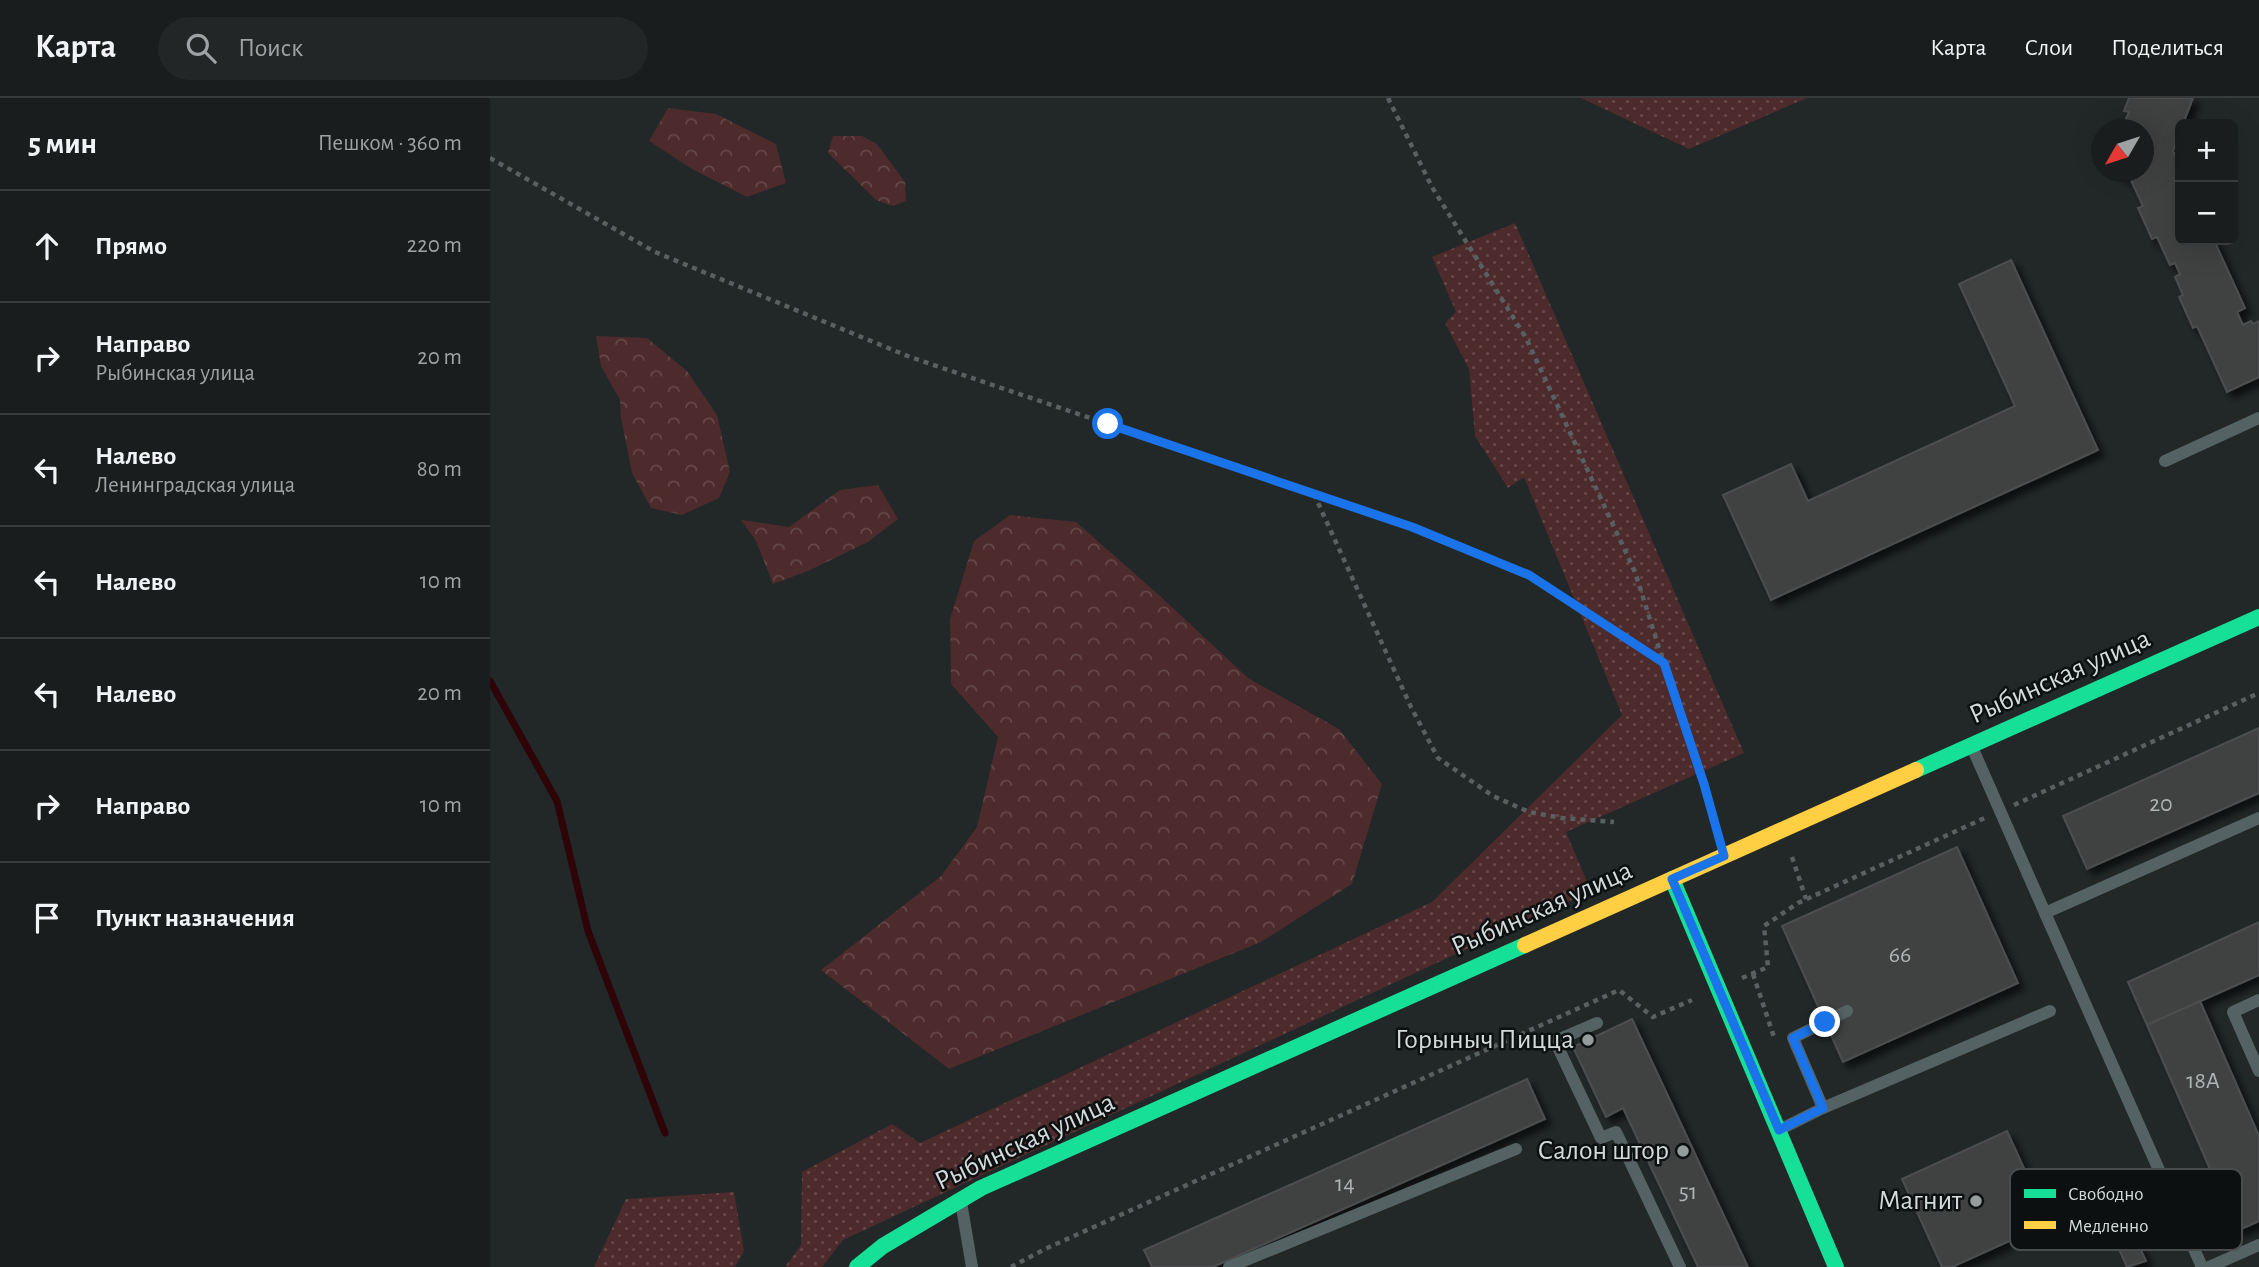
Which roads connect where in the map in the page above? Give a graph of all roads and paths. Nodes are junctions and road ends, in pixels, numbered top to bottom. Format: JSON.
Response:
{"nodes":[{"id":1,"x":1388,"y":98,"type":"edge"},
{"id":2,"x":490,"y":158,"type":"edge"},
{"id":3,"x":2259,"y":418,"type":"edge"},
{"id":4,"x":2165,"y":461,"type":"dead end"},
{"id":5,"x":1314,"y":494,"type":"junction"},
{"id":6,"x":2259,"y":617,"type":"edge"},
{"id":7,"x":1664,"y":663,"type":"junction"},
{"id":8,"x":1971,"y":745,"type":"junction"},
{"id":9,"x":2259,"y":818,"type":"edge"},
{"id":10,"x":1615,"y":822,"type":"dead end"},
{"id":11,"x":1724,"y":856,"type":"junction"},
{"id":12,"x":1672,"y":879,"type":"junction"},
{"id":13,"x":2045,"y":913,"type":"junction"},
{"id":14,"x":2259,"y":1000,"type":"edge"},
{"id":15,"x":1847,"y":1011,"type":"dead end"},
{"id":16,"x":2050,"y":1011,"type":"dead end"},
{"id":17,"x":1653,"y":1017,"type":"dead end"},
{"id":18,"x":1597,"y":1023,"type":"dead end"},
{"id":19,"x":2259,"y":1071,"type":"edge"},
{"id":20,"x":1823,"y":1108,"type":"junction"},
{"id":21,"x":1779,"y":1130,"type":"junction"},
{"id":22,"x":1516,"y":1149,"type":"dead end"},
{"id":23,"x":2159,"y":1169,"type":"edge"},
{"id":24,"x":960,"y":1199,"type":"junction"},
{"id":25,"x":2259,"y":1245,"type":"edge"},
{"id":26,"x":2194,"y":1250,"type":"edge"},
{"id":27,"x":2225,"y":1264,"type":"edge"},
{"id":28,"x":857,"y":1267,"type":"edge"},
{"id":29,"x":972,"y":1267,"type":"edge"},
{"id":30,"x":1011,"y":1267,"type":"edge"},
{"id":31,"x":1229,"y":1267,"type":"edge"},
{"id":32,"x":1680,"y":1267,"type":"edge"},
{"id":33,"x":1836,"y":1267,"type":"edge"},
{"id":34,"x":2202,"y":1267,"type":"edge"},
{"id":35,"x":2209,"y":1267,"type":"edge"}],
"edges":[{"from":1,"to":7,"type":"path"},
{"from":2,"to":5,"type":"path"},
{"from":3,"to":4,"type":"lane"},
{"from":5,"to":7,"type":"path"},
{"from":5,"to":10,"type":"path"},
{"from":6,"to":8,"type":"main road","name":"Рыбинская улица"},
{"from":7,"to":11,"type":"path"},
{"from":8,"to":11,"type":"main road","name":"Рыбинская улица"},
{"from":8,"to":13,"type":"lane"},
{"from":9,"to":13,"type":"lane"},
{"from":11,"to":12,"type":"main road","name":"Рыбинская улица"},
{"from":12,"to":21,"type":"main road"},
{"from":12,"to":24,"type":"main road","name":"Рыбинская улица"},
{"from":13,"to":23,"type":"lane"},
{"from":14,"to":19,"type":"lane"},
{"from":15,"to":20,"type":"lane"},
{"from":16,"to":20,"type":"lane"},
{"from":17,"to":30,"type":"path"},
{"from":18,"to":32,"type":"lane"},
{"from":20,"to":21,"type":"lane"},
{"from":21,"to":33,"type":"main road"},
{"from":22,"to":31,"type":"lane"},
{"from":24,"to":28,"type":"main road","name":"Рыбинская улица"},
{"from":24,"to":29,"type":"lane"},
{"from":25,"to":27,"type":"lane"},
{"from":26,"to":34,"type":"lane"},
{"from":27,"to":35,"type":"lane"}]}
